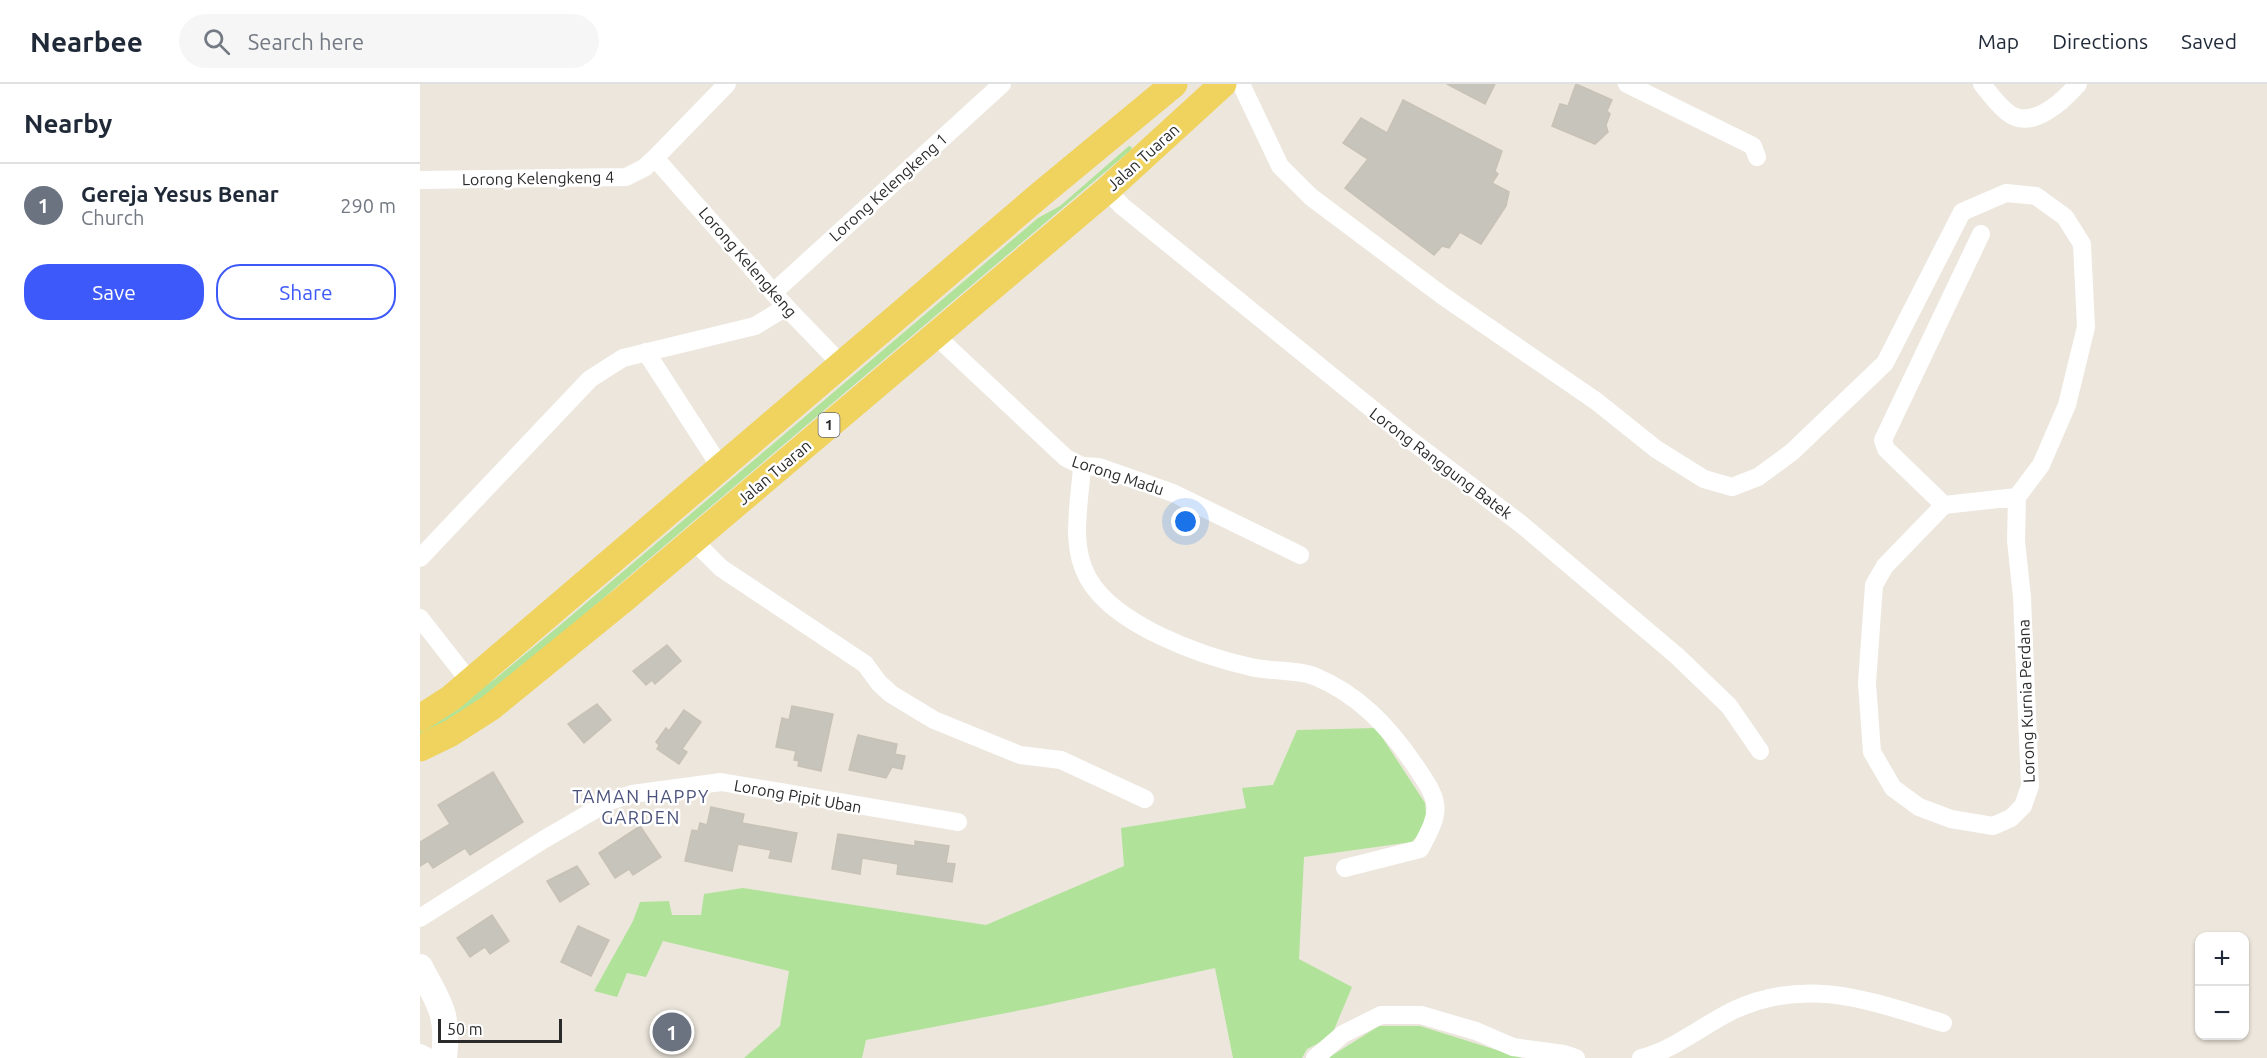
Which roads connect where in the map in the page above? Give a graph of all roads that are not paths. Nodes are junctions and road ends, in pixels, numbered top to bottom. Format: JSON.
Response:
{"nodes":[{"id":1,"x":727,"y":84,"type":"edge"},
{"id":2,"x":1002,"y":84,"type":"edge"},
{"id":3,"x":1174,"y":84,"type":"edge"},
{"id":4,"x":1223,"y":84,"type":"edge"},
{"id":5,"x":1241,"y":84,"type":"edge"},
{"id":6,"x":1627,"y":84,"type":"edge"},
{"id":7,"x":1982,"y":84,"type":"edge"},
{"id":8,"x":2078,"y":84,"type":"edge"},
{"id":9,"x":1757,"y":157,"type":"dead end"},
{"id":10,"x":655,"y":158,"type":"junction"},
{"id":11,"x":1138,"y":162,"type":"junction"},
{"id":12,"x":420,"y":180,"type":"edge"},
{"id":13,"x":1107,"y":190,"type":"junction"},
{"id":14,"x":1041,"y":194,"type":"junction"},
{"id":15,"x":1981,"y":234,"type":"dead end"},
{"id":16,"x":775,"y":291,"type":"junction"},
{"id":17,"x":786,"y":307,"type":"junction"},
{"id":18,"x":935,"y":335,"type":"junction"},
{"id":19,"x":646,"y":352,"type":"junction"},
{"id":20,"x":842,"y":365,"type":"junction"},
{"id":21,"x":1082,"y":466,"type":"junction"},
{"id":22,"x":721,"y":468,"type":"junction"},
{"id":23,"x":2017,"y":497,"type":"junction"},
{"id":24,"x":1944,"y":505,"type":"junction"},
{"id":25,"x":693,"y":540,"type":"junction"},
{"id":26,"x":1300,"y":555,"type":"dead end"},
{"id":27,"x":420,"y":558,"type":"edge"},
{"id":28,"x":420,"y":618,"type":"edge"},
{"id":29,"x":470,"y":682,"type":"junction"},
{"id":30,"x":420,"y":718,"type":"edge"},
{"id":31,"x":420,"y":748,"type":"edge"},
{"id":32,"x":1760,"y":751,"type":"dead end"},
{"id":33,"x":1145,"y":799,"type":"dead end"},
{"id":34,"x":958,"y":822,"type":"dead end"},
{"id":35,"x":1345,"y":868,"type":"dead end"},
{"id":36,"x":420,"y":918,"type":"edge"},
{"id":37,"x":420,"y":967,"type":"edge"},
{"id":38,"x":1943,"y":1023,"type":"dead end"},
{"id":39,"x":420,"y":1053,"type":"edge"},
{"id":40,"x":430,"y":1058,"type":"edge"},
{"id":41,"x":444,"y":1058,"type":"edge"},
{"id":42,"x":1316,"y":1058,"type":"edge"},
{"id":43,"x":1576,"y":1058,"type":"edge"},
{"id":44,"x":1641,"y":1058,"type":"edge"}],
"edges":[{"from":1,"to":10,"type":"street","name":"Lorong Kelengkeng 4"},
{"from":2,"to":16,"type":"street","name":"Lorong Kelengkeng 1"},
{"from":3,"to":14,"type":"main road","number":"1"},
{"from":4,"to":11,"type":"main road","name":"Jalan Tuaran","number":"1"},
{"from":5,"to":23,"type":"street"},
{"from":6,"to":9,"type":"street"},
{"from":7,"to":8,"type":"street"},
{"from":10,"to":12,"type":"street","name":"Lorong Kelengkeng 4"},
{"from":10,"to":16,"type":"street","name":"Lorong Kelengkeng"},
{"from":11,"to":13,"type":"main road","name":"Jalan Tuaran","number":"1"},
{"from":11,"to":14,"type":"main road"},
{"from":13,"to":18,"type":"main road","name":"Jalan Tuaran","number":"1"},
{"from":13,"to":32,"type":"street","name":"Lorong Ranggung Batek"},
{"from":14,"to":20,"type":"main road","number":"1"},
{"from":15,"to":24,"type":"street"},
{"from":16,"to":17,"type":"street","name":"Lorong Kelengkeng"},
{"from":17,"to":19,"type":"street"},
{"from":17,"to":20,"type":"street","name":"Lorong Kelengkeng"},
{"from":18,"to":21,"type":"street","name":"Lorong Madu"},
{"from":18,"to":25,"type":"main road","name":"Jalan Tuaran","number":"1"},
{"from":19,"to":22,"type":"street"},
{"from":19,"to":27,"type":"street"},
{"from":20,"to":22,"type":"main road","number":"1"},
{"from":21,"to":26,"type":"street","name":"Lorong Madu"},
{"from":21,"to":35,"type":"street"},
{"from":22,"to":29,"type":"main road","number":"1"},
{"from":23,"to":24,"type":"street"},
{"from":23,"to":24,"type":"street","name":"Lorong Kurnia Perdana"},
{"from":25,"to":31,"type":"main road","name":"Jalan Tuaran","number":"1"},
{"from":25,"to":33,"type":"street"},
{"from":28,"to":29,"type":"street"},
{"from":29,"to":30,"type":"main road","number":"1"},
{"from":34,"to":36,"type":"street","name":"Lorong Pipit Uban"},
{"from":37,"to":41,"type":"street"},
{"from":38,"to":44,"type":"street"},
{"from":39,"to":40,"type":"street"},
{"from":42,"to":43,"type":"street"}]}
